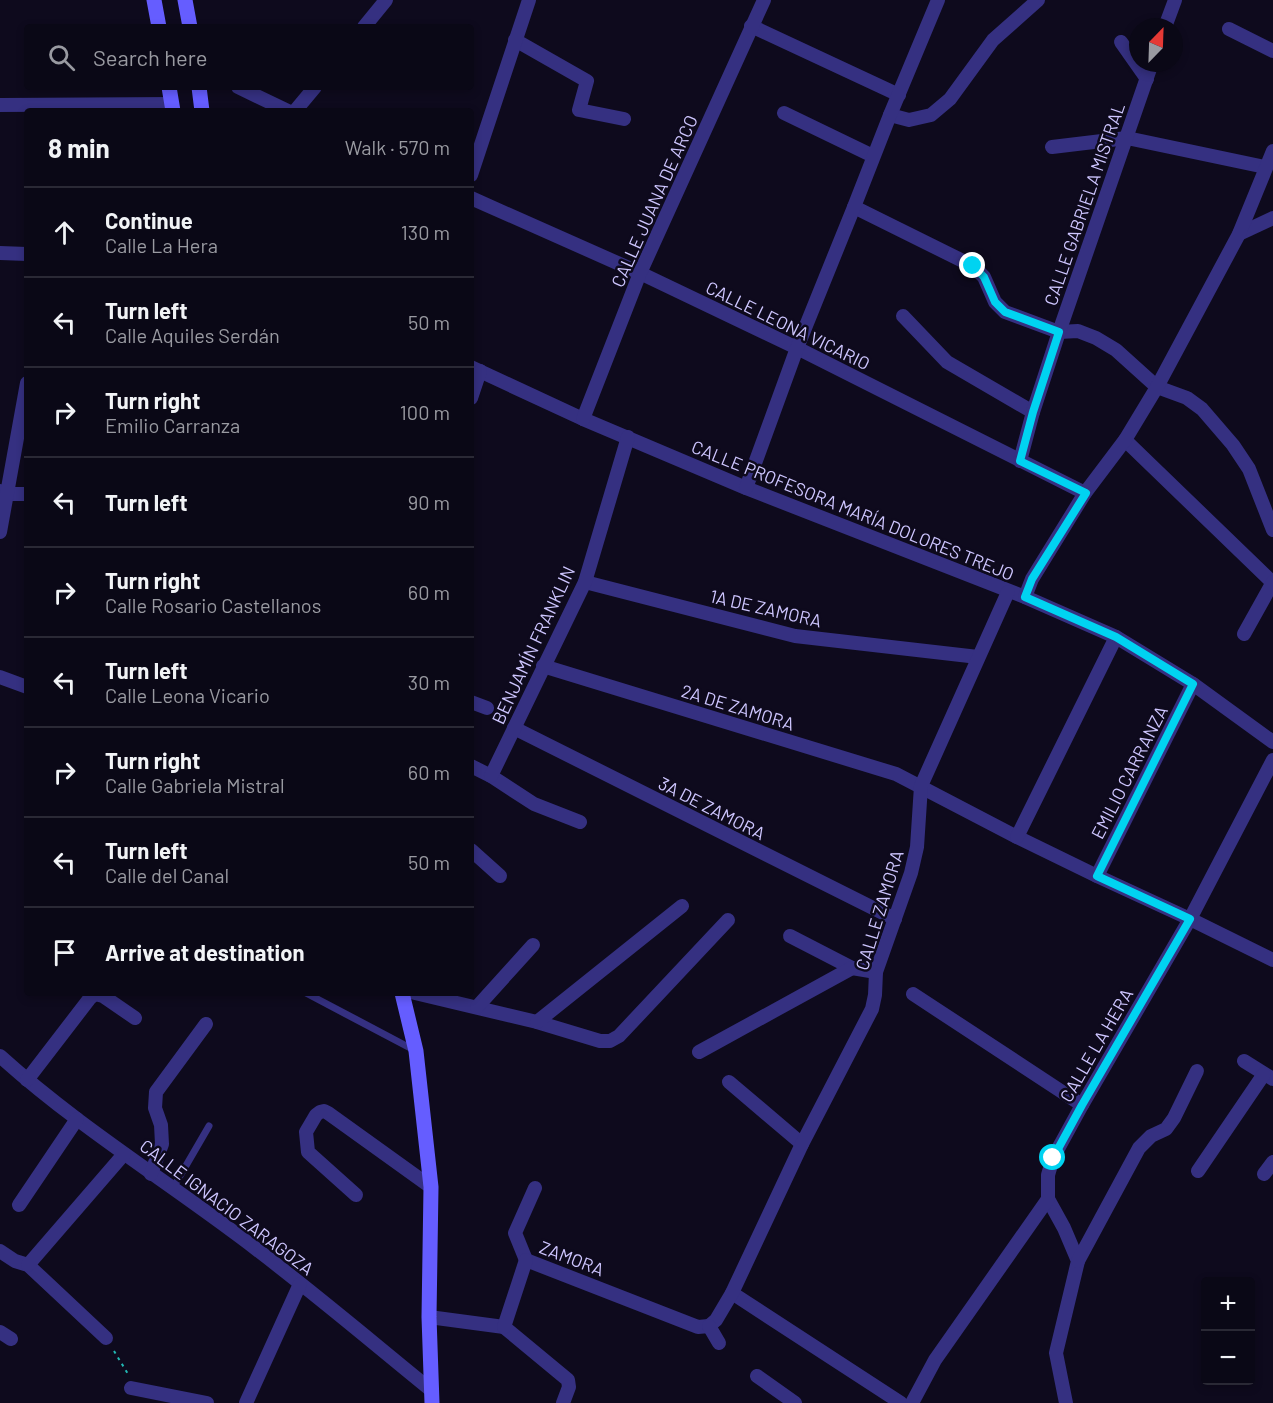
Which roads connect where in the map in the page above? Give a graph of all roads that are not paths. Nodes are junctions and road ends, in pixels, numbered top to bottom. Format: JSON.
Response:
{"nodes":[{"id":1,"x":154,"y":0,"type":"edge"},
{"id":2,"x":185,"y":0,"type":"edge"},
{"id":3,"x":386,"y":0,"type":"edge"},
{"id":4,"x":529,"y":0,"type":"edge"},
{"id":5,"x":764,"y":0,"type":"edge"},
{"id":6,"x":938,"y":0,"type":"edge"},
{"id":7,"x":1038,"y":0,"type":"edge"},
{"id":8,"x":1175,"y":0,"type":"edge"},
{"id":9,"x":1168,"y":18,"type":"edge"},
{"id":10,"x":158,"y":24,"type":"edge"},
{"id":11,"x":189,"y":24,"type":"edge"},
{"id":12,"x":366,"y":24,"type":"edge"},
{"id":13,"x":751,"y":26,"type":"junction"},
{"id":14,"x":1228,"y":28,"type":"dead end"},
{"id":15,"x":515,"y":40,"type":"junction"},
{"id":16,"x":1121,"y":42,"type":"dead end"},
{"id":17,"x":1273,"y":51,"type":"edge"},
{"id":18,"x":1149,"y":72,"type":"edge"},
{"id":19,"x":1147,"y":79,"type":"junction"},
{"id":20,"x":170,"y":90,"type":"edge"},
{"id":21,"x":199,"y":90,"type":"edge"},
{"id":22,"x":244,"y":90,"type":"edge"},
{"id":23,"x":312,"y":90,"type":"edge"},
{"id":24,"x":899,"y":95,"type":"junction"},
{"id":25,"x":0,"y":105,"type":"edge"},
{"id":26,"x":173,"y":108,"type":"edge"},
{"id":27,"x":202,"y":108,"type":"edge"},
{"id":28,"x":282,"y":108,"type":"edge"},
{"id":29,"x":298,"y":108,"type":"edge"},
{"id":30,"x":784,"y":113,"type":"dead end"},
{"id":31,"x":890,"y":115,"type":"junction"},
{"id":32,"x":624,"y":119,"type":"dead end"},
{"id":33,"x":1127,"y":138,"type":"junction"},
{"id":34,"x":1052,"y":147,"type":"dead end"},
{"id":35,"x":1273,"y":151,"type":"edge"},
{"id":36,"x":873,"y":156,"type":"junction"},
{"id":37,"x":474,"y":166,"type":"edge"},
{"id":38,"x":1265,"y":167,"type":"junction"},
{"id":39,"x":474,"y":199,"type":"edge"},
{"id":40,"x":854,"y":207,"type":"junction"},
{"id":41,"x":1273,"y":218,"type":"edge"},
{"id":42,"x":1239,"y":234,"type":"junction"},
{"id":43,"x":0,"y":253,"type":"edge"},
{"id":44,"x":24,"y":254,"type":"edge"},
{"id":45,"x":640,"y":273,"type":"junction"},
{"id":46,"x":903,"y":316,"type":"dead end"},
{"id":47,"x":1059,"y":332,"type":"junction"},
{"id":48,"x":796,"y":348,"type":"junction"},
{"id":49,"x":476,"y":369,"type":"edge"},
{"id":50,"x":1157,"y":387,"type":"junction"},
{"id":51,"x":24,"y":397,"type":"edge"},
{"id":52,"x":1033,"y":412,"type":"junction"},
{"id":53,"x":583,"y":419,"type":"junction"},
{"id":54,"x":628,"y":437,"type":"junction"},
{"id":55,"x":1125,"y":440,"type":"junction"},
{"id":56,"x":1020,"y":461,"type":"junction"},
{"id":57,"x":746,"y":488,"type":"junction"},
{"id":58,"x":4,"y":493,"type":"edge"},
{"id":59,"x":1086,"y":493,"type":"junction"},
{"id":60,"x":24,"y":494,"type":"edge"},
{"id":61,"x":1273,"y":530,"type":"edge"},
{"id":62,"x":0,"y":532,"type":"edge"},
{"id":63,"x":585,"y":582,"type":"junction"},
{"id":64,"x":1273,"y":582,"type":"edge"},
{"id":65,"x":1008,"y":592,"type":"junction"},
{"id":66,"x":1025,"y":597,"type":"junction"},
{"id":67,"x":1244,"y":634,"type":"dead end"},
{"id":68,"x":1116,"y":637,"type":"junction"},
{"id":69,"x":978,"y":657,"type":"junction"},
{"id":70,"x":543,"y":666,"type":"junction"},
{"id":71,"x":0,"y":676,"type":"edge"},
{"id":72,"x":1193,"y":684,"type":"junction"},
{"id":73,"x":24,"y":686,"type":"edge"},
{"id":74,"x":474,"y":703,"type":"edge"},
{"id":75,"x":487,"y":708,"type":"dead end"},
{"id":76,"x":514,"y":729,"type":"junction"},
{"id":77,"x":1273,"y":742,"type":"edge"},
{"id":78,"x":1273,"y":760,"type":"edge"},
{"id":79,"x":474,"y":768,"type":"edge"},
{"id":80,"x":491,"y":776,"type":"junction"},
{"id":81,"x":921,"y":786,"type":"junction"},
{"id":82,"x":580,"y":822,"type":"dead end"},
{"id":83,"x":1017,"y":837,"type":"junction"},
{"id":84,"x":474,"y":853,"type":"edge"},
{"id":85,"x":500,"y":876,"type":"dead end"},
{"id":86,"x":1097,"y":876,"type":"junction"},
{"id":87,"x":682,"y":906,"type":"dead end"},
{"id":88,"x":1190,"y":919,"type":"junction"},
{"id":89,"x":728,"y":920,"type":"dead end"},
{"id":90,"x":895,"y":920,"type":"junction"},
{"id":91,"x":790,"y":936,"type":"dead end"},
{"id":92,"x":533,"y":945,"type":"dead end"},
{"id":93,"x":1273,"y":960,"type":"edge"},
{"id":94,"x":852,"y":968,"type":"junction"},
{"id":95,"x":876,"y":972,"type":"junction"},
{"id":96,"x":913,"y":994,"type":"dead end"},
{"id":97,"x":93,"y":996,"type":"edge"},
{"id":98,"x":103,"y":996,"type":"edge"},
{"id":99,"x":312,"y":996,"type":"edge"},
{"id":100,"x":403,"y":996,"type":"edge"},
{"id":101,"x":435,"y":996,"type":"edge"},
{"id":102,"x":473,"y":1002,"type":"edge"},
{"id":103,"x":135,"y":1018,"type":"dead end"},
{"id":104,"x":537,"y":1023,"type":"junction"},
{"id":105,"x":206,"y":1024,"type":"dead end"},
{"id":106,"x":416,"y":1051,"type":"junction"},
{"id":107,"x":699,"y":1052,"type":"dead end"},
{"id":108,"x":0,"y":1056,"type":"edge"},
{"id":109,"x":1244,"y":1061,"type":"dead end"},
{"id":110,"x":1197,"y":1071,"type":"dead end"},
{"id":111,"x":1269,"y":1077,"type":"edge"},
{"id":112,"x":27,"y":1080,"type":"junction"},
{"id":113,"x":729,"y":1082,"type":"dead end"},
{"id":114,"x":1082,"y":1105,"type":"junction"},
{"id":115,"x":77,"y":1119,"type":"junction"},
{"id":116,"x":209,"y":1126,"type":"dead end"},
{"id":117,"x":802,"y":1144,"type":"junction"},
{"id":118,"x":124,"y":1154,"type":"junction"},
{"id":119,"x":1273,"y":1161,"type":"edge"},
{"id":120,"x":1198,"y":1171,"type":"dead end"},
{"id":121,"x":151,"y":1174,"type":"junction"},
{"id":122,"x":1264,"y":1174,"type":"dead end"},
{"id":123,"x":431,"y":1187,"type":"junction"},
{"id":124,"x":173,"y":1188,"type":"junction"},
{"id":125,"x":535,"y":1188,"type":"dead end"},
{"id":126,"x":356,"y":1195,"type":"dead end"},
{"id":127,"x":1048,"y":1199,"type":"junction"},
{"id":128,"x":19,"y":1205,"type":"dead end"},
{"id":129,"x":0,"y":1251,"type":"edge"},
{"id":130,"x":526,"y":1260,"type":"junction"},
{"id":131,"x":1078,"y":1261,"type":"junction"},
{"id":132,"x":28,"y":1265,"type":"junction"},
{"id":133,"x":300,"y":1284,"type":"junction"},
{"id":134,"x":732,"y":1293,"type":"junction"},
{"id":135,"x":429,"y":1317,"type":"junction"},
{"id":136,"x":709,"y":1326,"type":"junction"},
{"id":137,"x":504,"y":1327,"type":"junction"},
{"id":138,"x":106,"y":1338,"type":"road end"},
{"id":139,"x":719,"y":1343,"type":"dead end"},
{"id":140,"x":757,"y":1376,"type":"dead end"},
{"id":141,"x":131,"y":1388,"type":"road end"},
{"id":142,"x":431,"y":1396,"type":"edge"},
{"id":143,"x":207,"y":1403,"type":"edge"},
{"id":144,"x":246,"y":1403,"type":"edge"},
{"id":145,"x":563,"y":1403,"type":"edge"},
{"id":146,"x":795,"y":1403,"type":"edge"},
{"id":147,"x":901,"y":1403,"type":"edge"},
{"id":148,"x":912,"y":1403,"type":"edge"},
{"id":149,"x":1066,"y":1403,"type":"edge"}],
"edges":[{"from":1,"to":10,"type":"street"},
{"from":2,"to":11,"type":"street"},
{"from":3,"to":12,"type":"street"},
{"from":4,"to":15,"type":"street"},
{"from":5,"to":13,"type":"street","name":"CALLE JUANA DE ARCO"},
{"from":6,"to":24,"type":"street"},
{"from":7,"to":31,"type":"street"},
{"from":8,"to":9,"type":"street"},
{"from":13,"to":24,"type":"street"},
{"from":13,"to":45,"type":"street","name":"CALLE JUANA DE ARCO"},
{"from":14,"to":17,"type":"street"},
{"from":15,"to":32,"type":"street"},
{"from":15,"to":37,"type":"street"},
{"from":16,"to":19,"type":"street"},
{"from":18,"to":19,"type":"street","name":"CALLE GABRIELA MISTRAL"},
{"from":19,"to":33,"type":"street","name":"CALLE GABRIELA MISTRAL"},
{"from":20,"to":26,"type":"street"},
{"from":21,"to":27,"type":"street"},
{"from":22,"to":28,"type":"street"},
{"from":23,"to":29,"type":"street"},
{"from":24,"to":31,"type":"street"},
{"from":25,"to":26,"type":"street"},
{"from":30,"to":36,"type":"street"},
{"from":31,"to":36,"type":"street"},
{"from":33,"to":34,"type":"street"},
{"from":33,"to":38,"type":"street"},
{"from":33,"to":47,"type":"street","name":"CALLE GABRIELA MISTRAL"},
{"from":35,"to":38,"type":"street"},
{"from":36,"to":40,"type":"street"},
{"from":38,"to":42,"type":"street"},
{"from":39,"to":45,"type":"street","name":"CALLE LEONA VICARIO"},
{"from":40,"to":47,"type":"street"},
{"from":40,"to":48,"type":"street"},
{"from":41,"to":42,"type":"street"},
{"from":42,"to":50,"type":"street"},
{"from":43,"to":44,"type":"street"},
{"from":45,"to":48,"type":"street","name":"CALLE LEONA VICARIO"},
{"from":45,"to":53,"type":"street","name":"CALLE JUANA DE ARCO"},
{"from":46,"to":52,"type":"street"},
{"from":47,"to":50,"type":"street"},
{"from":47,"to":52,"type":"street","name":"CALLE GABRIELA MISTRAL"},
{"from":48,"to":56,"type":"street","name":"CALLE LEONA VICARIO"},
{"from":48,"to":57,"type":"street"},
{"from":49,"to":53,"type":"street","name":"CALLE PROFESORA MARÍA DOLORES TREJO"},
{"from":50,"to":55,"type":"street"},
{"from":50,"to":61,"type":"street"},
{"from":51,"to":58,"type":"street"},
{"from":52,"to":56,"type":"street","name":"CALLE GABRIELA MISTRAL"},
{"from":53,"to":54,"type":"street","name":"CALLE PROFESORA MARÍA DOLORES TREJO"},
{"from":54,"to":57,"type":"street","name":"CALLE PROFESORA MARÍA DOLORES TREJO"},
{"from":54,"to":63,"type":"street","name":"BENJAMÍN FRANKLIN"},
{"from":55,"to":59,"type":"street"},
{"from":55,"to":64,"type":"street"},
{"from":56,"to":59,"type":"street","name":"CALLE LEONA VICARIO"},
{"from":57,"to":65,"type":"street","name":"CALLE PROFESORA MARÍA DOLORES TREJO"},
{"from":58,"to":60,"type":"street"},
{"from":58,"to":62,"type":"street"},
{"from":59,"to":66,"type":"street"},
{"from":63,"to":69,"type":"street","name":"1A DE ZAMORA"},
{"from":63,"to":70,"type":"street","name":"BENJAMÍN FRANKLIN"},
{"from":64,"to":67,"type":"street"},
{"from":65,"to":66,"type":"street","name":"CALLE PROFESORA MARÍA DOLORES TREJO"},
{"from":65,"to":69,"type":"street","name":"CALLE ZAMORA"},
{"from":66,"to":68,"type":"street","name":"CALLE PROFESORA MARÍA DOLORES TREJO"},
{"from":68,"to":72,"type":"street","name":"CALLE PROFESORA MARÍA DOLORES TREJO"},
{"from":68,"to":83,"type":"street"},
{"from":69,"to":81,"type":"street","name":"CALLE ZAMORA"},
{"from":70,"to":76,"type":"street","name":"BENJAMÍN FRANKLIN"},
{"from":70,"to":81,"type":"street","name":"2A DE ZAMORA"},
{"from":71,"to":73,"type":"street"},
{"from":72,"to":77,"type":"street","name":"CALLE PROFESORA MARÍA DOLORES TREJO"},
{"from":72,"to":86,"type":"street","name":"EMILIO CARRANZA"},
{"from":74,"to":75,"type":"street"},
{"from":76,"to":80,"type":"street","name":"BENJAMÍN FRANKLIN"},
{"from":76,"to":90,"type":"street","name":"3A DE ZAMORA"},
{"from":78,"to":88,"type":"street","name":"CALLE LA HERA"},
{"from":79,"to":80,"type":"street"},
{"from":80,"to":82,"type":"street"},
{"from":81,"to":83,"type":"street","name":"2A DE ZAMORA"},
{"from":81,"to":90,"type":"street","name":"CALLE ZAMORA"},
{"from":83,"to":86,"type":"street","name":"2A DE ZAMORA"},
{"from":84,"to":85,"type":"street"},
{"from":86,"to":88,"type":"street","name":"2A DE ZAMORA"},
{"from":87,"to":104,"type":"street"},
{"from":88,"to":93,"type":"street","name":"2A DE ZAMORA"},
{"from":88,"to":114,"type":"street","name":"CALLE LA HERA"},
{"from":89,"to":104,"type":"street"},
{"from":90,"to":95,"type":"street","name":"CALLE ZAMORA"},
{"from":91,"to":94,"type":"street"},
{"from":92,"to":102,"type":"street"},
{"from":94,"to":95,"type":"street"},
{"from":94,"to":107,"type":"street"},
{"from":95,"to":117,"type":"street","name":"CALLE ZAMORA"},
{"from":96,"to":114,"type":"street"},
{"from":97,"to":112,"type":"street"},
{"from":98,"to":103,"type":"street"},
{"from":99,"to":106,"type":"lane"},
{"from":100,"to":106,"type":"street"},
{"from":101,"to":102,"type":"street"},
{"from":102,"to":104,"type":"street"},
{"from":105,"to":121,"type":"street"},
{"from":106,"to":123,"type":"street"},
{"from":108,"to":112,"type":"street","name":"CALLE IGNACIO ZARAGOZA"},
{"from":109,"to":111,"type":"street"},
{"from":110,"to":131,"type":"street"},
{"from":111,"to":120,"type":"street"},
{"from":112,"to":115,"type":"street","name":"CALLE IGNACIO ZARAGOZA"},
{"from":113,"to":117,"type":"street"},
{"from":114,"to":127,"type":"street","name":"CALLE LA HERA"},
{"from":115,"to":118,"type":"street","name":"CALLE IGNACIO ZARAGOZA"},
{"from":115,"to":128,"type":"street"},
{"from":116,"to":124,"type":"lane"},
{"from":117,"to":134,"type":"street","name":"CALLE ZAMORA"},
{"from":118,"to":121,"type":"street","name":"CALLE IGNACIO ZARAGOZA"},
{"from":118,"to":132,"type":"street"},
{"from":119,"to":122,"type":"street"},
{"from":121,"to":124,"type":"street","name":"CALLE IGNACIO ZARAGOZA"},
{"from":123,"to":126,"type":"street"},
{"from":123,"to":135,"type":"street"},
{"from":124,"to":133,"type":"street","name":"CALLE IGNACIO ZARAGOZA"},
{"from":125,"to":130,"type":"street"},
{"from":127,"to":131,"type":"street"},
{"from":127,"to":148,"type":"street"},
{"from":129,"to":132,"type":"street"},
{"from":130,"to":136,"type":"street","name":"ZAMORA"},
{"from":130,"to":137,"type":"street","name":"ZAMORA"},
{"from":131,"to":149,"type":"street"},
{"from":132,"to":138,"type":"street"},
{"from":133,"to":142,"type":"street","name":"CALLE IGNACIO ZARAGOZA"},
{"from":133,"to":144,"type":"street"},
{"from":134,"to":136,"type":"street","name":"CALLE ZAMORA"},
{"from":134,"to":147,"type":"street"},
{"from":135,"to":137,"type":"street"},
{"from":135,"to":142,"type":"street"},
{"from":136,"to":139,"type":"street"},
{"from":137,"to":145,"type":"street"},
{"from":140,"to":146,"type":"street"},
{"from":141,"to":143,"type":"street"}]}
